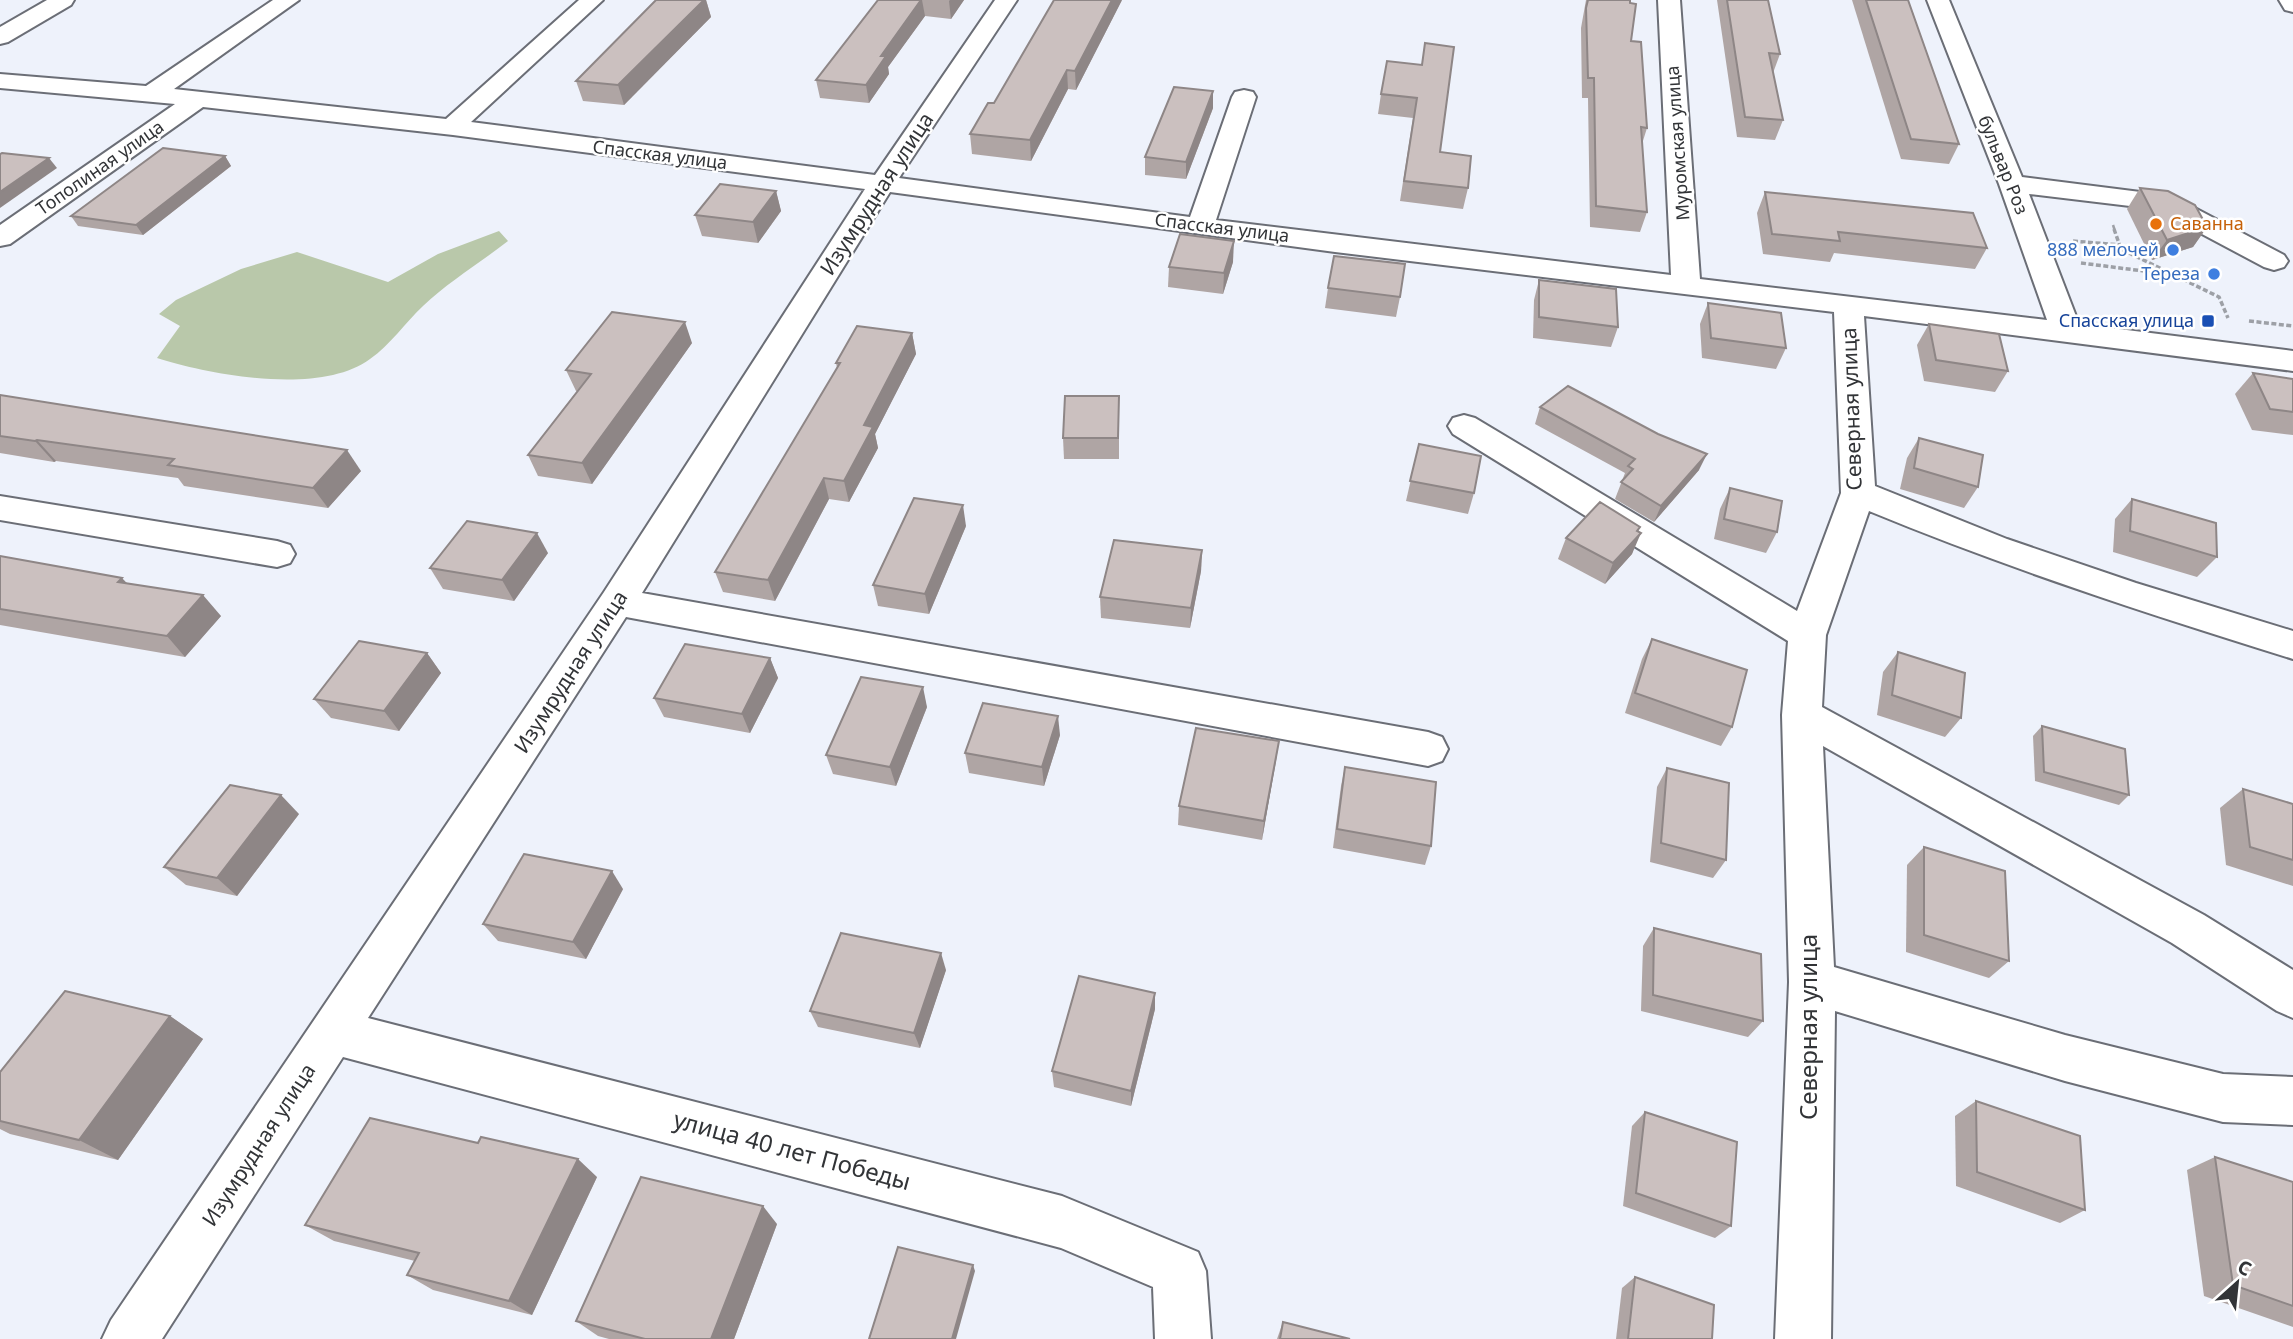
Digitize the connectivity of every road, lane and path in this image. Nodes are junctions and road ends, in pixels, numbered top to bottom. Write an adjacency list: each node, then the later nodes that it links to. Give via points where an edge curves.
1 (63, 0): 9 (street)
2 (288, 0): 11 (street)
3 (592, 0): 14 (street)
4 (1006, 0): 15 (street, Изумрудная улица)
5 (1938, 0): 16 (street, бульвар Роз)
6 (2290, 0): 8 (street)
7 (1663, 1): 25 (street, Муромская улица)
8 (2293, 5)
9 (0, 37)
10 (0, 81): 11 (street, Спасская улица)
11 (152, 93): 13 (street, Спасская улица)
12 (1244, 97): 18 (street)
13 (199, 99): 14 (street, Спасская улица); 19 (street, Тополиная улица)
14 (450, 128): 15 (street, Спасская улица)
15 (883, 184): 18 (street, Спасская улица); 34 (street, Изумрудная улица)
16 (2012, 184): 17 (street); 28 (street, бульвар Роз)
17 (2102, 195): 21 (path); 22 (street, via 2162,202)
18 (1200, 226): 25 (street, Спасская улица)
19 (0, 238)
20 (2073, 241): 21 (path)
21 (2120, 245): 24 (path)
22 (2274, 261)
23 (2081, 263): 24 (path)
24 (2172, 274): 27 (path, via 2219,297)
25 (1686, 286): 26 (street, Спасская улица)
26 (1848, 304): 28 (street, Спасская улица); 31 (street, Северная улица)
27 (2228, 318)
28 (2066, 330): 29 (street, Спасская улица)
29 (2293, 361)
30 (1464, 426): 35 (street)
31 (1858, 493): 35 (street, Северная улица); 36 (street, via 2124,593)
32 (0, 508): 33 (street)
33 (277, 554)
34 (617, 602): 38 (street); 41 (street, Изумрудная улица)
35 (1807, 635): 37 (street, Северная улица)
36 (2293, 645)
37 (1802, 715): 39 (street, Северная улица); 40 (street, via 2188,929)
38 (1428, 749)
39 (1812, 982): 42 (street, via 2065,1058 2222,1098); 45 (street, Северная улица)
40 (2293, 996)
41 (333, 1032): 43 (street, Изумрудная улица); 44 (street, улица 40 лет Победы, via 1062,1222 1179,1271)
42 (2293, 1101)
43 (130, 1339)
44 (1184, 1339)
45 (1803, 1339)

